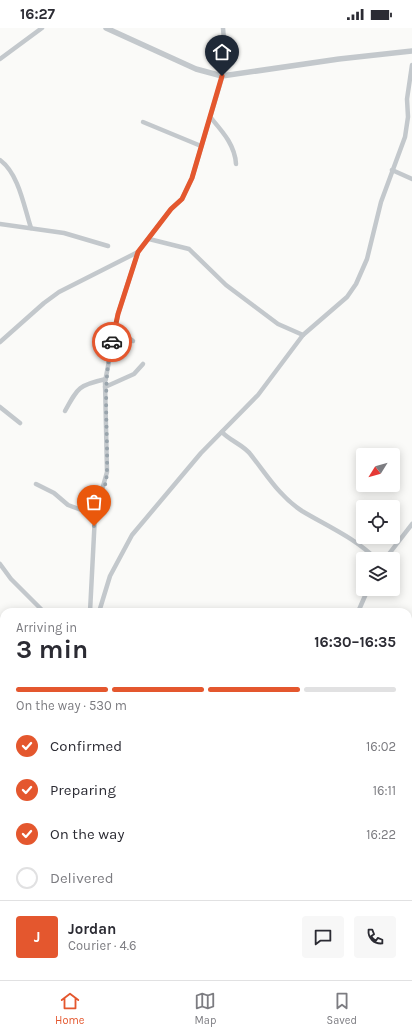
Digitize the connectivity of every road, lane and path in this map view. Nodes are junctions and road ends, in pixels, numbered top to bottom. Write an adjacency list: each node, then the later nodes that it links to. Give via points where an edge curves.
1 (42, 28): 5 (street)
2 (106, 28): 7 (street, via 196,69)
3 (223, 28): 7 (street, via 226,64)
4 (412, 51): 7 (street)
5 (0, 59)
6 (412, 65): 13 (street, via 405,137)
7 (222, 76): 8 (street)
8 (211, 118): 10 (street); 12 (street, via 232,147)
9 (143, 122): 10 (street)
10 (201, 146): 17 (street, via 192,178 182,199)
11 (0, 160): 16 (street, via 8,166 16,183)
12 (236, 164)
13 (392, 170): 14 (street); 21 (street, via 367,259 356,284 347,297)
14 (412, 179)
15 (0, 224): 16 (street)
16 (31, 228): 18 (street, via 78,236)
17 (149, 238): 19 (street); 21 (street, via 189,249 226,285 278,324)
18 (108, 246)
19 (138, 252): 20 (street); 23 (street, via 59,292)
20 (114, 329): 22 (street); 25 (street)
21 (303, 335): 30 (street, via 258,395)
22 (133, 341)
23 (0, 342)
24 (143, 364): 26 (street, via 134,374)
25 (106, 379): 26 (street); 28 (street, via 85,384 76,390)
26 (105, 387): 32 (street, via 107,472)
27 (0, 407): 29 (street)
28 (65, 411)
29 (20, 423)
30 (222, 432): 34 (street, via 251,454 263,473 288,500); 40 (street, via 127,542 110,576)
31 (36, 484): 32 (street, via 54,493 68,505)
32 (95, 515): 39 (street)
33 (412, 524): 35 (street)
34 (369, 552)
35 (390, 552)
36 (0, 564): 38 (street)
37 (365, 596): 41 (street)
38 (40, 608)
39 (90, 608)
40 (100, 608)
41 (360, 608)

